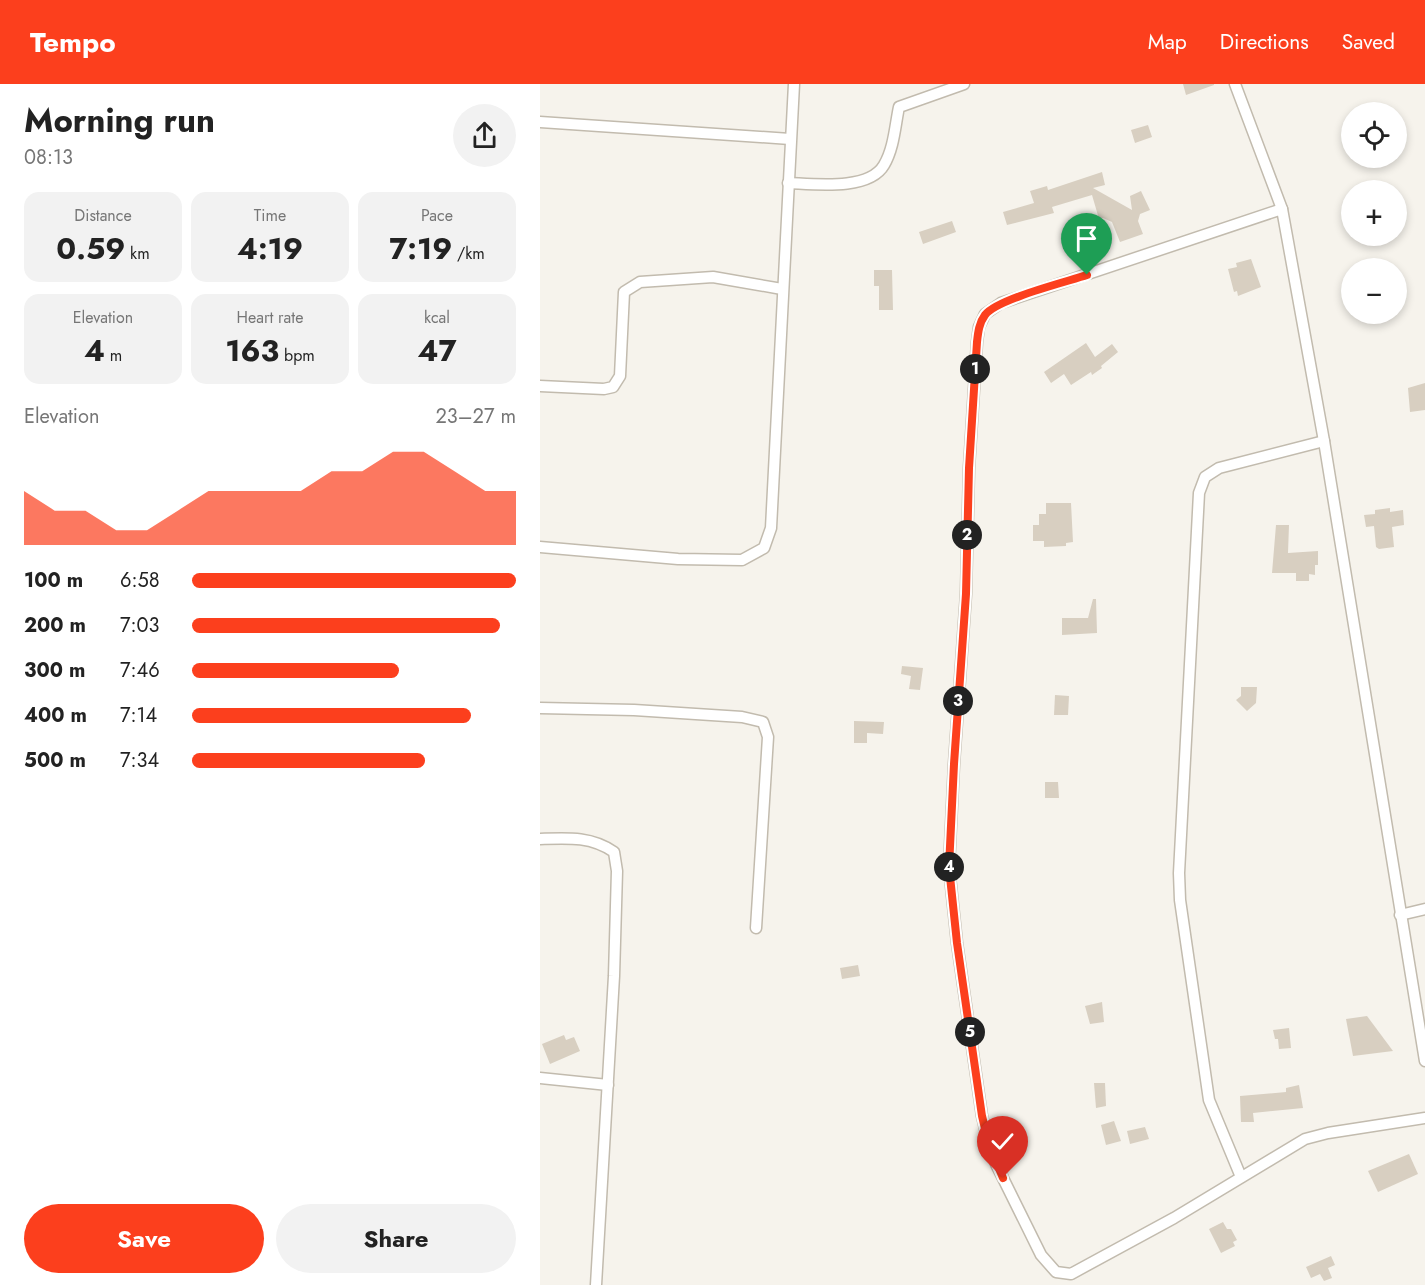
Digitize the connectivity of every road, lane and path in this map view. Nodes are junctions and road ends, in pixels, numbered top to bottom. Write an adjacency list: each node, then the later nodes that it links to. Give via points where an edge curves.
1 (794, 84): 5 (street)
2 (964, 84): 6 (street, via 899,107 890,153 883,168 871,178 855,183)
3 (1235, 84): 7 (street)
4 (540, 122): 5 (street)
5 (790, 139): 6 (street)
6 (788, 183): 8 (street)
7 (1282, 209): 10 (street); 21 (street, via 1001,303 985,314 979,327 972,405 966,594 950,856 957,943 989,1145 1041,1255 1056,1272 1071,1274)
8 (782, 289): 9 (street, via 712,277 640,282 624,292 620,376 613,387); 11 (street, via 771,528 764,548 742,560 678,559)
9 (540, 386)
10 (1324, 441): 15 (street); 21 (street, via 1219,468 1205,477 1199,493 1180,900 1209,1100)
11 (540, 547)
12 (540, 708): 16 (street, via 634,710 764,722 768,737)
13 (540, 839): 19 (street, via 579,838 600,843 614,852 617,894)
14 (1425, 909): 15 (street)
15 (1400, 915): 17 (street)
16 (756, 928)
17 (1425, 1061)
18 (540, 1078): 19 (street)
19 (608, 1085): 22 (street)
20 (1425, 1118): 21 (street, via 1314,1136)
21 (1241, 1177)
22 (596, 1285)

